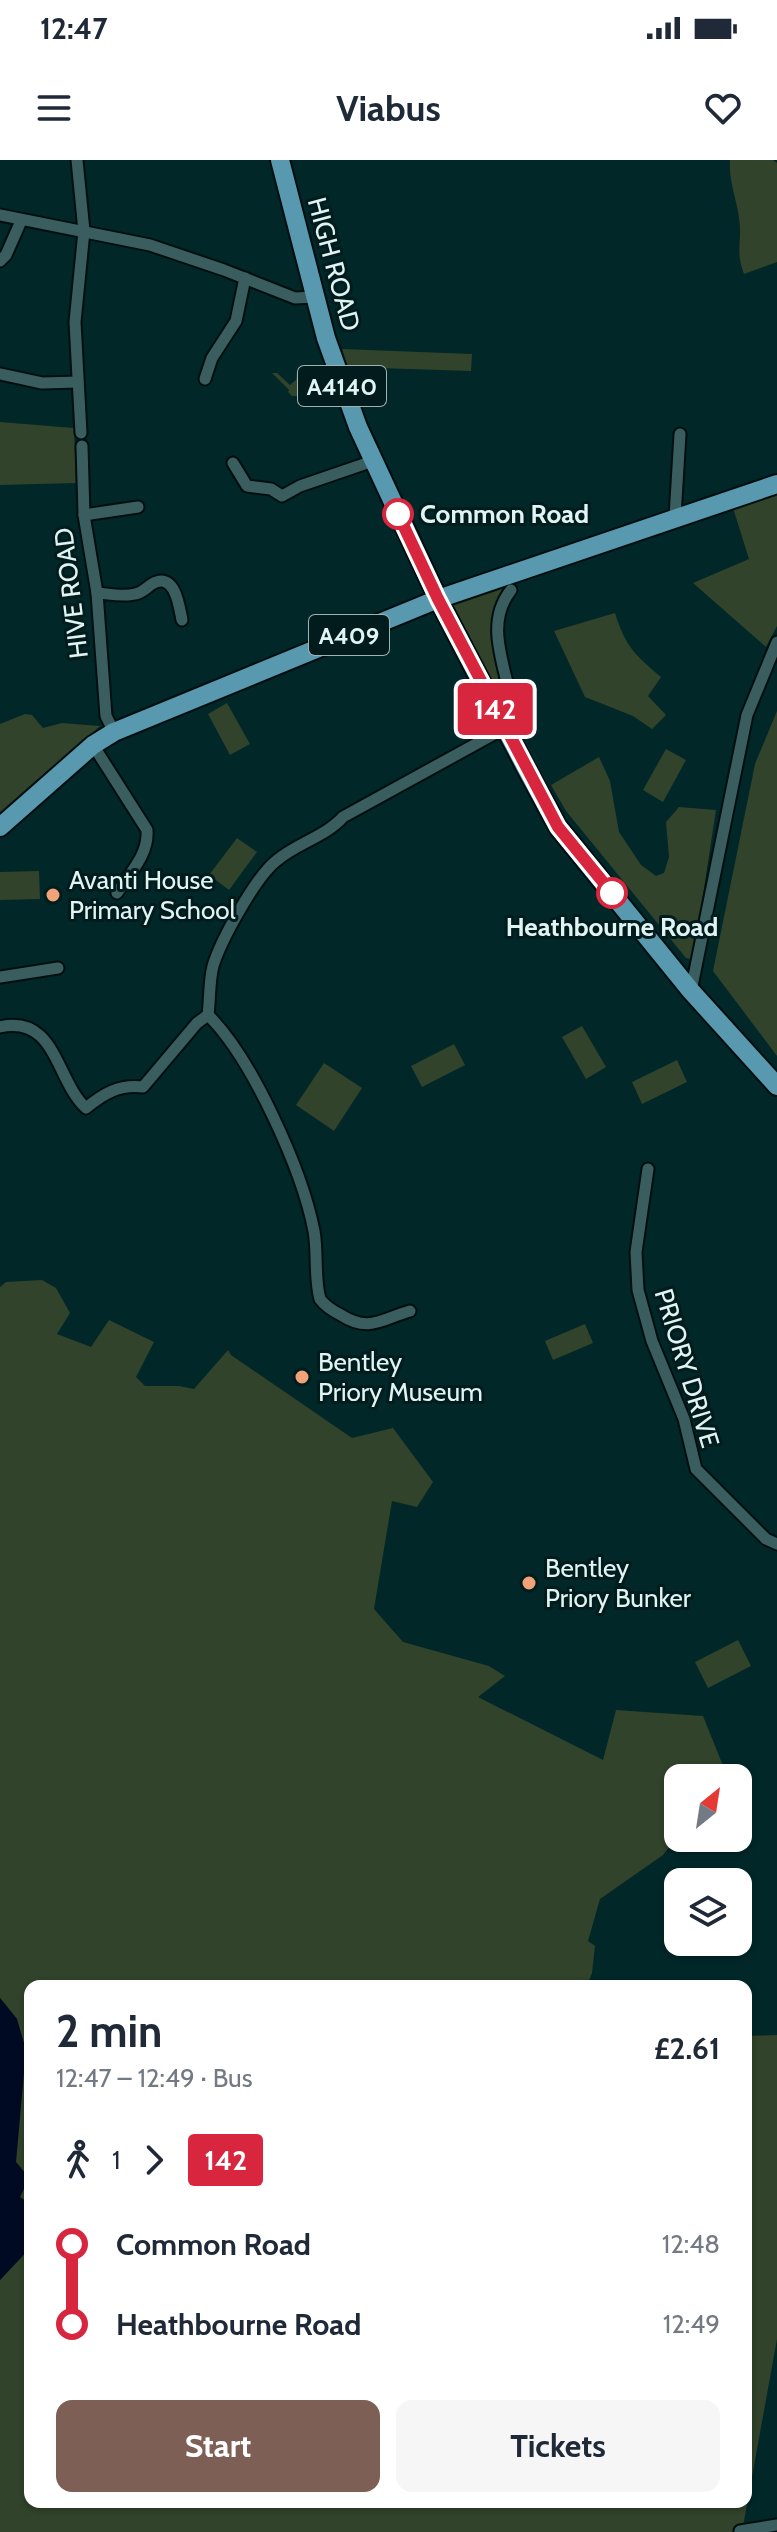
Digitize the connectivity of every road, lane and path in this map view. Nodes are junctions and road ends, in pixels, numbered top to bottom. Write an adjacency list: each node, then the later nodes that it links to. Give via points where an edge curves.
1 (77, 160): 5 (street, HIVE ROAD)
2 (280, 160): 8 (main road, HIGH ROAD / A4140)
3 (0, 215): 4 (street)
4 (21, 221): 5 (street); 6 (street)
5 (84, 231): 7 (street, via 150,245); 11 (street, HIVE ROAD, via 75,322)
6 (0, 261)
7 (245, 278): 8 (street, via 299,300); 10 (street, via 236,321)
8 (314, 297): 13 (main road, HIGH ROAD / A4140)
9 (0, 374): 11 (street, via 42,383)
10 (205, 379)
11 (78, 382): 17 (street, HIVE ROAD)
12 (680, 434): 18 (street)
13 (373, 461): 14 (street, via 282,496 247,486); 21 (main road, HIGH ROAD / A4140)
14 (233, 463)
15 (777, 484): 18 (main road, A409)
16 (138, 507): 17 (street)
17 (84, 515): 20 (street, HIVE ROAD)
18 (675, 517): 21 (main road, A409)
19 (511, 590): 24 (street, via 499,610 497,633 508,686)
20 (97, 593): 22 (street, via 138,594 164,582 173,586); 26 (street, HIVE ROAD, via 106,716)
21 (438, 599): 24 (main road, A4140); 26 (main road, A409)
22 (182, 620)
23 (777, 642): 32 (street, via 747,715)
24 (490, 699): 25 (main road, A4140)
25 (505, 728): 32 (main road, A4140, via 558,827); 33 (street, via 343,817 334,828 272,865 218,954)
26 (114, 732): 27 (main road, A409)
27 (93, 745): 28 (main road, A409); 29 (street, via 147,830 142,856)
28 (0, 827)
29 (117, 893)
30 (58, 968): 31 (street)
31 (0, 977)
32 (691, 991): 35 (main road, A4140)
33 (208, 1015): 34 (street, via 143,1087 117,1089 86,1108 41,1037 23,1026); 37 (street, via 238,1052 293,1164 314,1230 320,1299 350,1321 365,1325)
34 (0, 1027)
35 (777, 1086)
36 (648, 1169): 38 (street, PRIORY DRIVE, via 636,1252 638,1290 684,1419 692,1460 704,1478)
37 (410, 1311)
38 (777, 1544)
39 (777, 2525): 40 (street)
40 (740, 2531)

